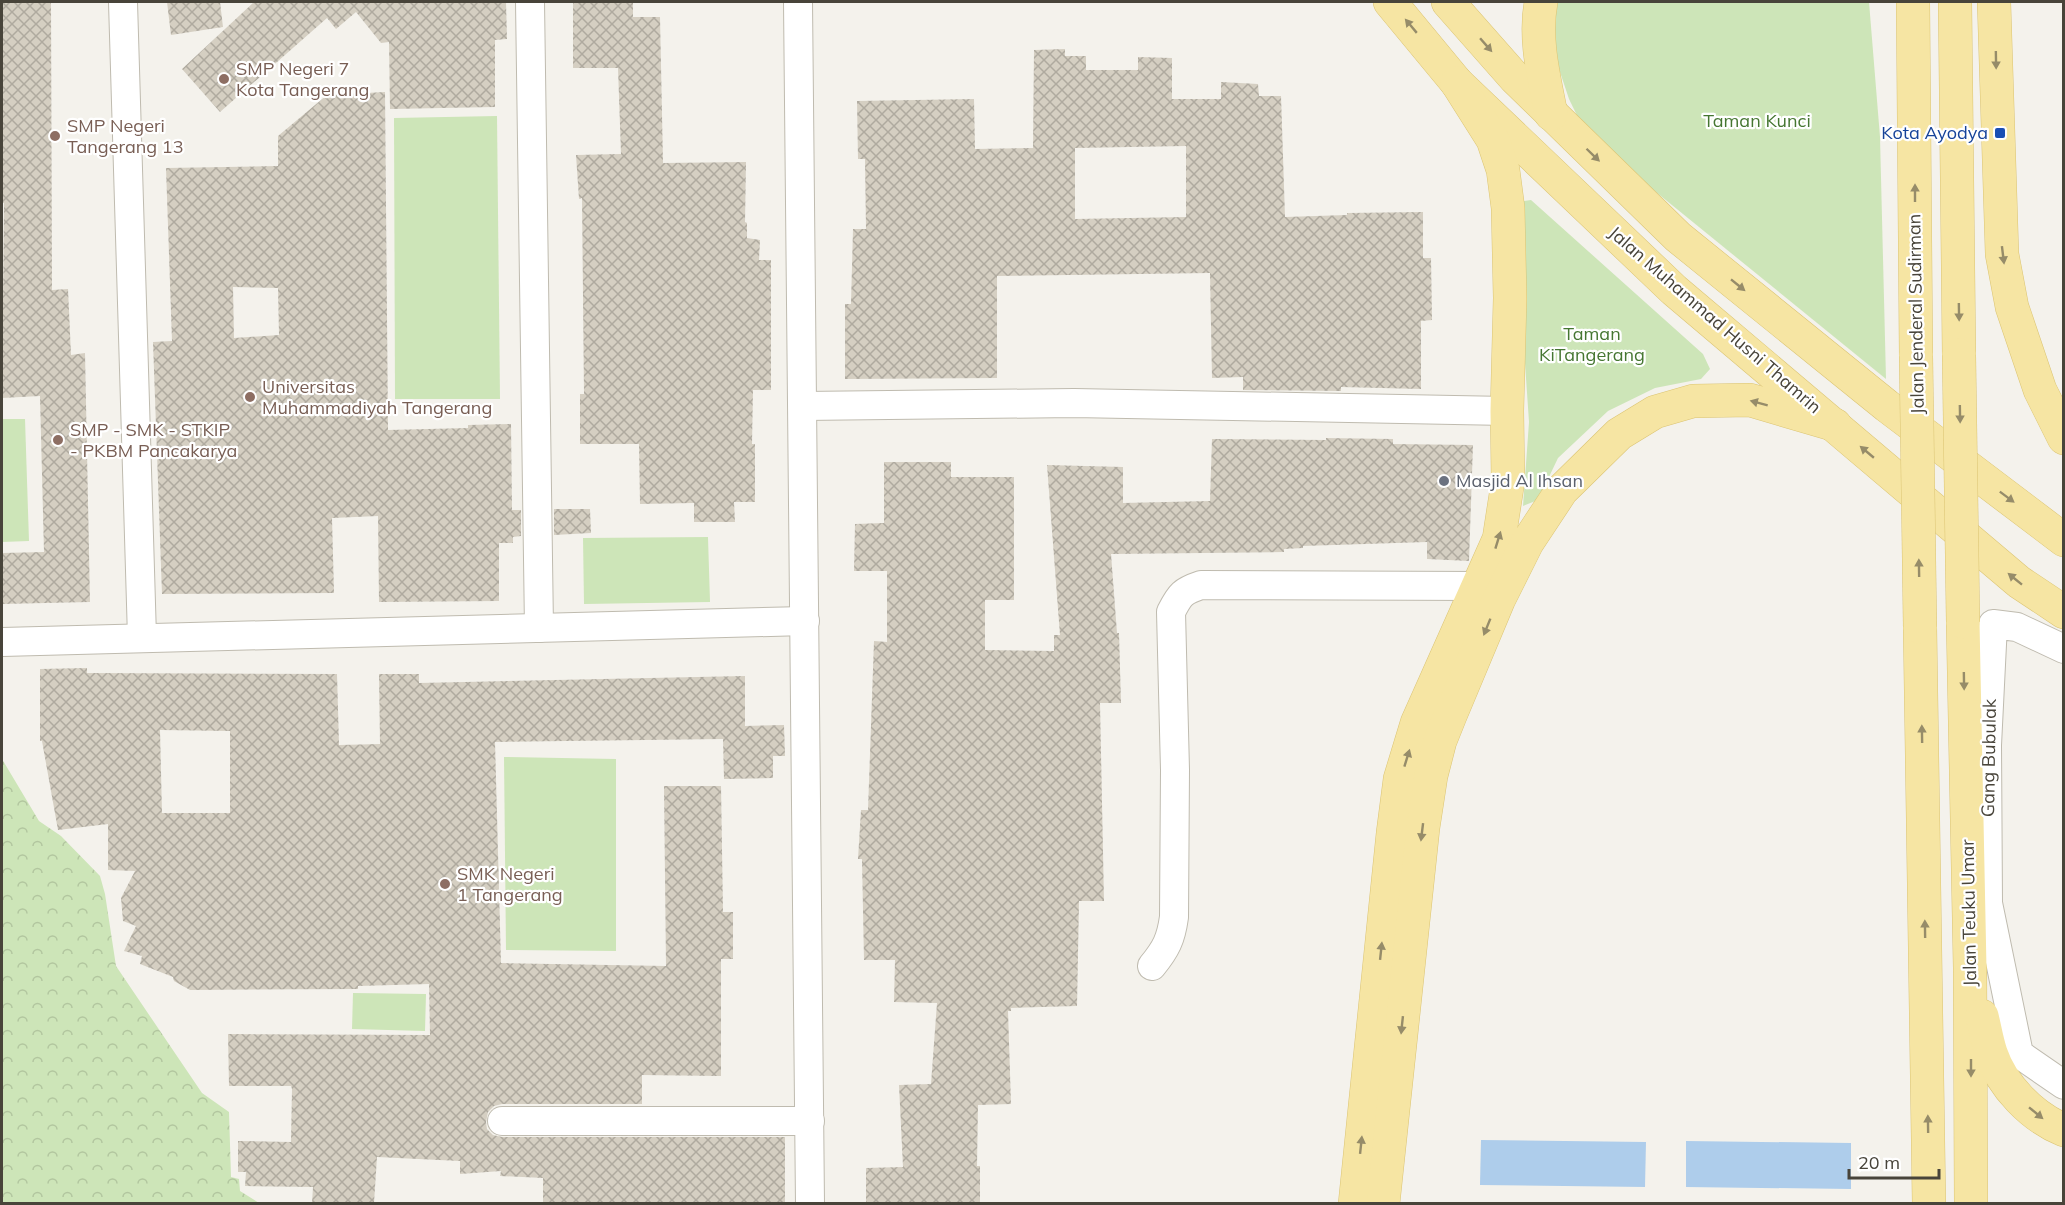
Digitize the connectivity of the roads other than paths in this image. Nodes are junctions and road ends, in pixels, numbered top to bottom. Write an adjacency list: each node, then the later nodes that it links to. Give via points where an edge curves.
1 (123, 2): 23 (street)
2 (530, 2): 22 (street)
3 (798, 2): 14 (street)
4 (1390, 2): 12 (main road, Jalan Muhammad Husni Thamrin, one-way to 4)
5 (1448, 2): 13 (main road, one-way to 13)
6 (1541, 2): 13 (main road, via 1540,50)
7 (1895, 2): 11 (main road)
8 (1913, 2): 11 (main road, Jalan Jenderal Sudirman)
9 (1955, 2): 27 (main road, Jalan Teuku Umar, one-way to 27, bridge)
10 (1994, 2): 17 (main road, one-way to 17, via 2002,254 2016,318 2040,390)
11 (1914, 63): 35 (main road, Jalan Jenderal Sudirman, one-way to 11, bridge)
12 (1457, 83): 15 (main road, via 1493,140 1503,170 1510,298); 16 (main road, Jalan Muhammad Husni Thamrin, via 1674,290)
13 (1551, 114): 18 (main road, one-way to 18, via 1678,237 1887,406)
14 (803, 406): 15 (street, via 1074,403); 21 (street)
15 (1507, 411): 19 (main road, one-way to 15, via 1499,539 1507,492)
16 (1835, 426): 20 (main road, Jalan Muhammad Husni Thamrin, one-way to 16, via 2019,582); 34 (main road, one-way to 34, via 1750,400 1693,401 1655,412 1619,434 1562,490 1527,543 1498,599 1440,741 1431,776 1422,828)
17 (2064, 438)
18 (2064, 540)
19 (1480, 586): 26 (street, via 1202,585 1179,596 1171,612 1174,917 1171,937); 33 (main road, one-way to 19, via 1400,779 1417,723)
20 (2064, 612)
21 (805, 621): 22 (street); 30 (street)
22 (539, 628): 23 (street)
23 (142, 638): 24 (street)
24 (2, 642)
25 (2064, 649): 28 (street, Gang Bubulak, via 2017,627 1994,624 1987,756 1988,903 2019,1054)
26 (1152, 966)
27 (1970, 968): 31 (main road, one-way to 31, via 1992,1054 2002,1077 2022,1102); 36 (main road, Jalan Teuku Umar, one-way to 36)
28 (2064, 1085)
29 (502, 1121): 30 (street)
30 (810, 1121): 32 (street)
31 (2064, 1130)
32 (810, 1203)
33 (1355, 1203)
34 (1383, 1203)
35 (1929, 1203)
36 (1971, 1203)

